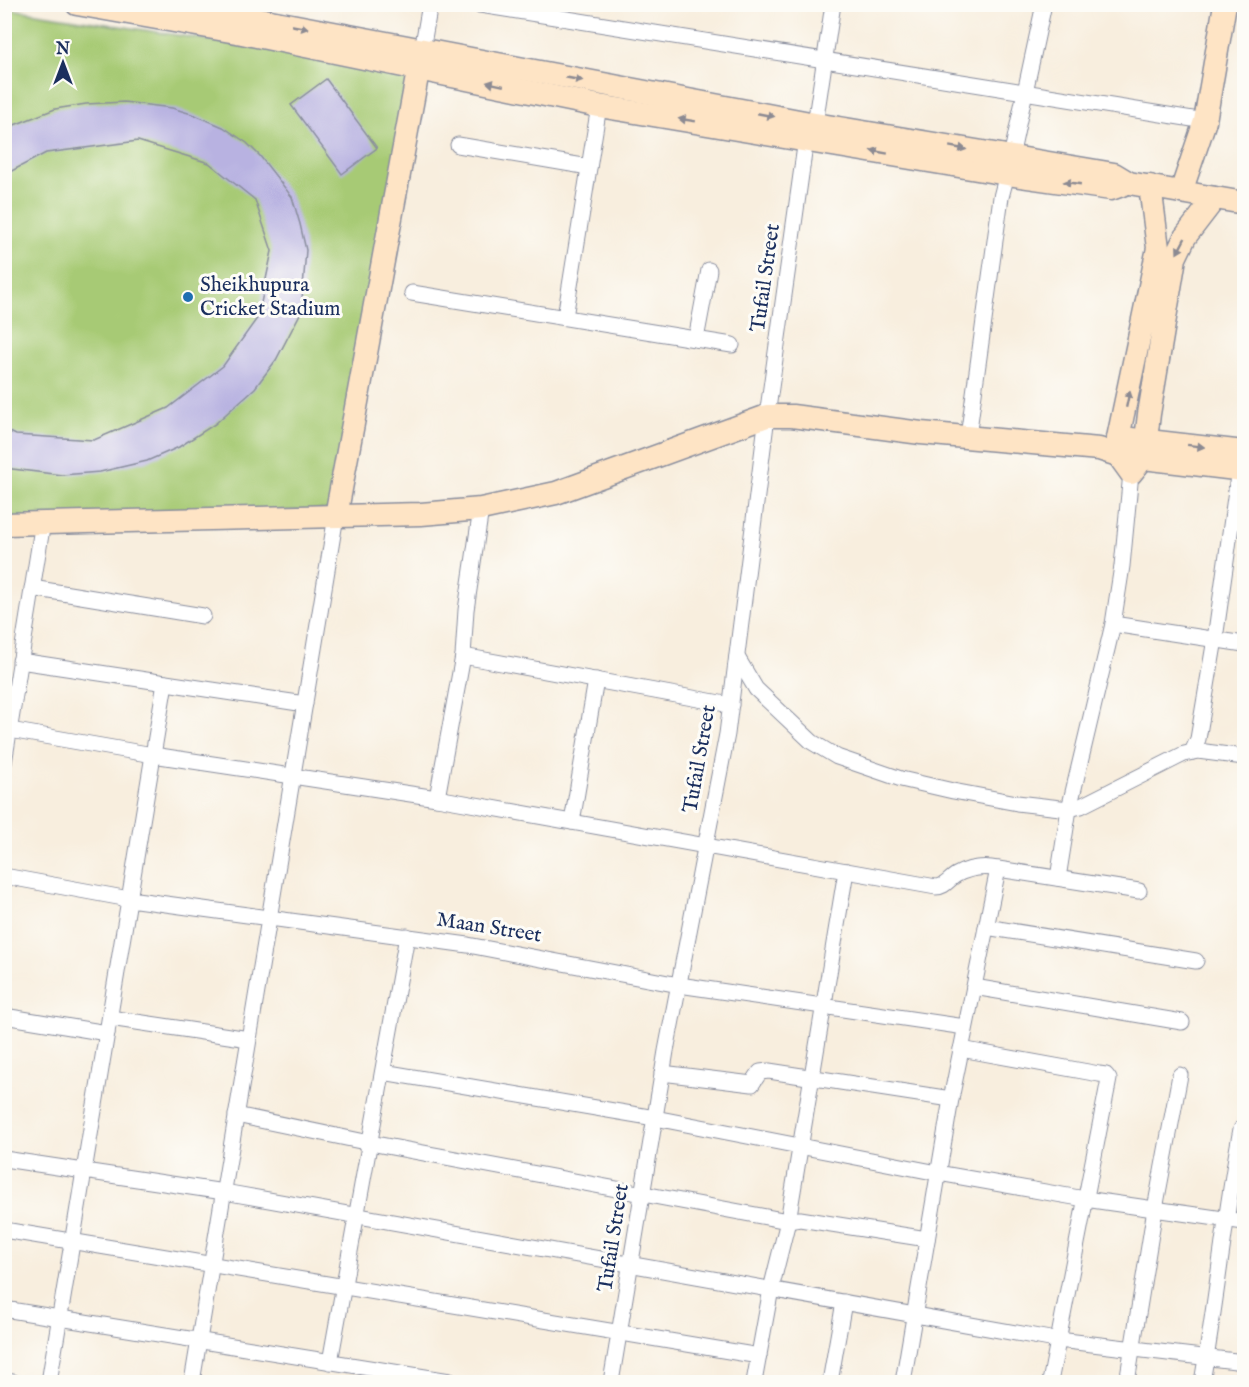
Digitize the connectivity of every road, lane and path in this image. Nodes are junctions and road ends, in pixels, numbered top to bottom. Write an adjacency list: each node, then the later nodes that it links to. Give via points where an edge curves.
1 (77, 4): 10 (street)
2 (180, 4): 10 (street, one-way to 10)
3 (430, 4): 10 (street)
4 (474, 4): 8 (street)
5 (833, 4): 11 (street, Tufail Street)
6 (1044, 4): 12 (street)
7 (1225, 4): 14 (street)
8 (498, 6): 9 (street)
9 (562, 11): 11 (street)
10 (420, 59): 13 (street, one-way to 10); 15 (street, one-way to 15); 33 (street)
11 (825, 60): 12 (street); 15 (street, Tufail Street)
12 (1024, 93): 14 (street); 17 (street)
13 (599, 106): 15 (street, one-way to 13); 18 (street)
14 (1204, 121): 20 (street)
15 (811, 132): 17 (street); 28 (street, Tufail Street)
16 (458, 145): 18 (street)
17 (1009, 166): 19 (street, via 1114,174); 29 (street, via 1001,197)
18 (589, 167): 25 (street)
19 (1139, 184): 20 (street); 30 (street, one-way to 19, via 1158,248)
20 (1181, 192): 21 (street)
21 (1215, 198): 22 (street); 30 (street, one-way to 30, via 1174,258 1149,414)
22 (1245, 203)
23 (709, 270): 26 (street)
24 (412, 292): 25 (street)
25 (565, 318): 26 (street)
26 (696, 339): 27 (street)
27 (732, 345)
28 (767, 416): 29 (street); 32 (street, via 556,493); 42 (street, Tufail Street)
29 (968, 437): 30 (street)
30 (1126, 452): 31 (street); 38 (street, via 1122,566)
31 (1243, 464): 39 (street)
32 (481, 509): 33 (street); 41 (street)
33 (336, 516): 34 (street); 46 (street)
34 (43, 522): 35 (street); 36 (street)
35 (4, 524)
36 (32, 588): 37 (street); 43 (street)
37 (203, 616)
38 (1113, 624): 39 (street); 55 (street)
39 (1215, 639): 40 (street); 49 (street, via 1198,739)
40 (1245, 644)
41 (463, 656): 44 (street); 54 (street)
42 (737, 657): 47 (street, Tufail Street); 55 (street, via 756,689 812,742 837,757 901,779 953,791)
43 (20, 661): 45 (street); 48 (street)
44 (596, 680): 47 (street); 56 (street)
45 (165, 683): 46 (street); 50 (street)
46 (305, 704): 53 (street)
47 (731, 705): 57 (street, Tufail Street)
48 (7, 729): 50 (street); 52 (street)
49 (1192, 752): 51 (street); 55 (street)
50 (153, 755): 53 (street); 63 (street)
51 (1245, 757)
52 (4, 763)
53 (293, 775): 54 (street); 64 (street)
54 (436, 798): 56 (street)
55 (1069, 809): 61 (street)
56 (572, 822): 57 (street)
57 (706, 846): 59 (street); 68 (street, Tufail Street)
58 (999, 869): 59 (street, via 969,870 942,887); 61 (street); 65 (street)
59 (846, 871): 70 (street)
60 (4, 876): 63 (street, Maan Street)
61 (1058, 879): 62 (street)
62 (1139, 891)
63 (129, 898): 64 (street, Maan Street); 72 (street)
64 (269, 919): 66 (street, Maan Street); 76 (street)
65 (986, 927): 67 (street); 69 (street)
66 (408, 936): 68 (street, Maan Street); 78 (street)
67 (1196, 961)
68 (679, 984): 70 (street, Maan Street); 79 (street, Tufail Street)
69 (974, 987): 73 (street); 74 (street)
70 (823, 1006): 74 (street, Maan Street); 81 (street)
71 (4, 1016): 75 (street)
72 (110, 1017): 75 (street); 76 (street)
73 (1182, 1022)
74 (965, 1027): 77 (street)
75 (107, 1033): 89 (street)
76 (249, 1039): 83 (street)
77 (961, 1049): 82 (street); 93 (street, via 1108,1077)
78 (383, 1072): 84 (street); 86 (street)
79 (662, 1073): 81 (street, via 752,1084 763,1071); 84 (street, Tufail Street)
80 (1180, 1076): 94 (street)
81 (811, 1077): 82 (street); 87 (street)
82 (951, 1100): 90 (street)
83 (237, 1115): 86 (street); 91 (street)
84 (655, 1118): 87 (street); 92 (street, Tufail Street)
85 (1241, 1129): 96 (street)
86 (370, 1143): 92 (street); 95 (street)
87 (800, 1146): 90 (street); 97 (street)
88 (4, 1159): 89 (street)
89 (85, 1171): 91 (street); 101 (street)
90 (938, 1173): 93 (street); 100 (street)
91 (224, 1192): 95 (street); 102 (street)
92 (642, 1194): 97 (street); 103 (street, Tufail Street)
93 (1085, 1199): 94 (street); 111 (street)
94 (1155, 1209): 96 (street); 113 (street)
95 (357, 1216): 103 (street); 104 (street)
96 (1227, 1220): 98 (street); 115 (street)
97 (788, 1221): 100 (street, via 800,1219); 105 (street)
98 (1245, 1222)
99 (4, 1230): 101 (street)
100 (927, 1239): 108 (street)
101 (73, 1241): 102 (street); 109 (street)
102 (211, 1264): 104 (street); 112 (street)
103 (630, 1264): 105 (street); 110 (street, Tufail Street)
104 (344, 1287): 110 (street); 116 (street)
105 (771, 1289): 106 (street); 114 (street)
106 (844, 1302): 108 (street); 125 (street)
107 (4, 1309): 109 (street)
108 (914, 1314): 111 (street); 126 (street)
109 (59, 1319): 112 (street); 120 (street)
110 (619, 1333): 114 (street); 123 (street, Tufail Street)
111 (1059, 1340): 113 (street); 127 (street)
112 (199, 1342): 116 (street); 121 (street)
113 (1133, 1349): 115 (street); 128 (street)
114 (759, 1356): 124 (street)
115 (1207, 1358): 117 (street); 129 (street)
116 (330, 1362): 122 (street)
117 (1245, 1362)
118 (4, 1381): 119 (street)
119 (13, 1383)
120 (49, 1383)
121 (192, 1383)
122 (456, 1383)
123 (611, 1383)
124 (754, 1383)
125 (830, 1383)
126 (903, 1383)
127 (1050, 1383)
128 (1127, 1383)
129 (1202, 1383)

